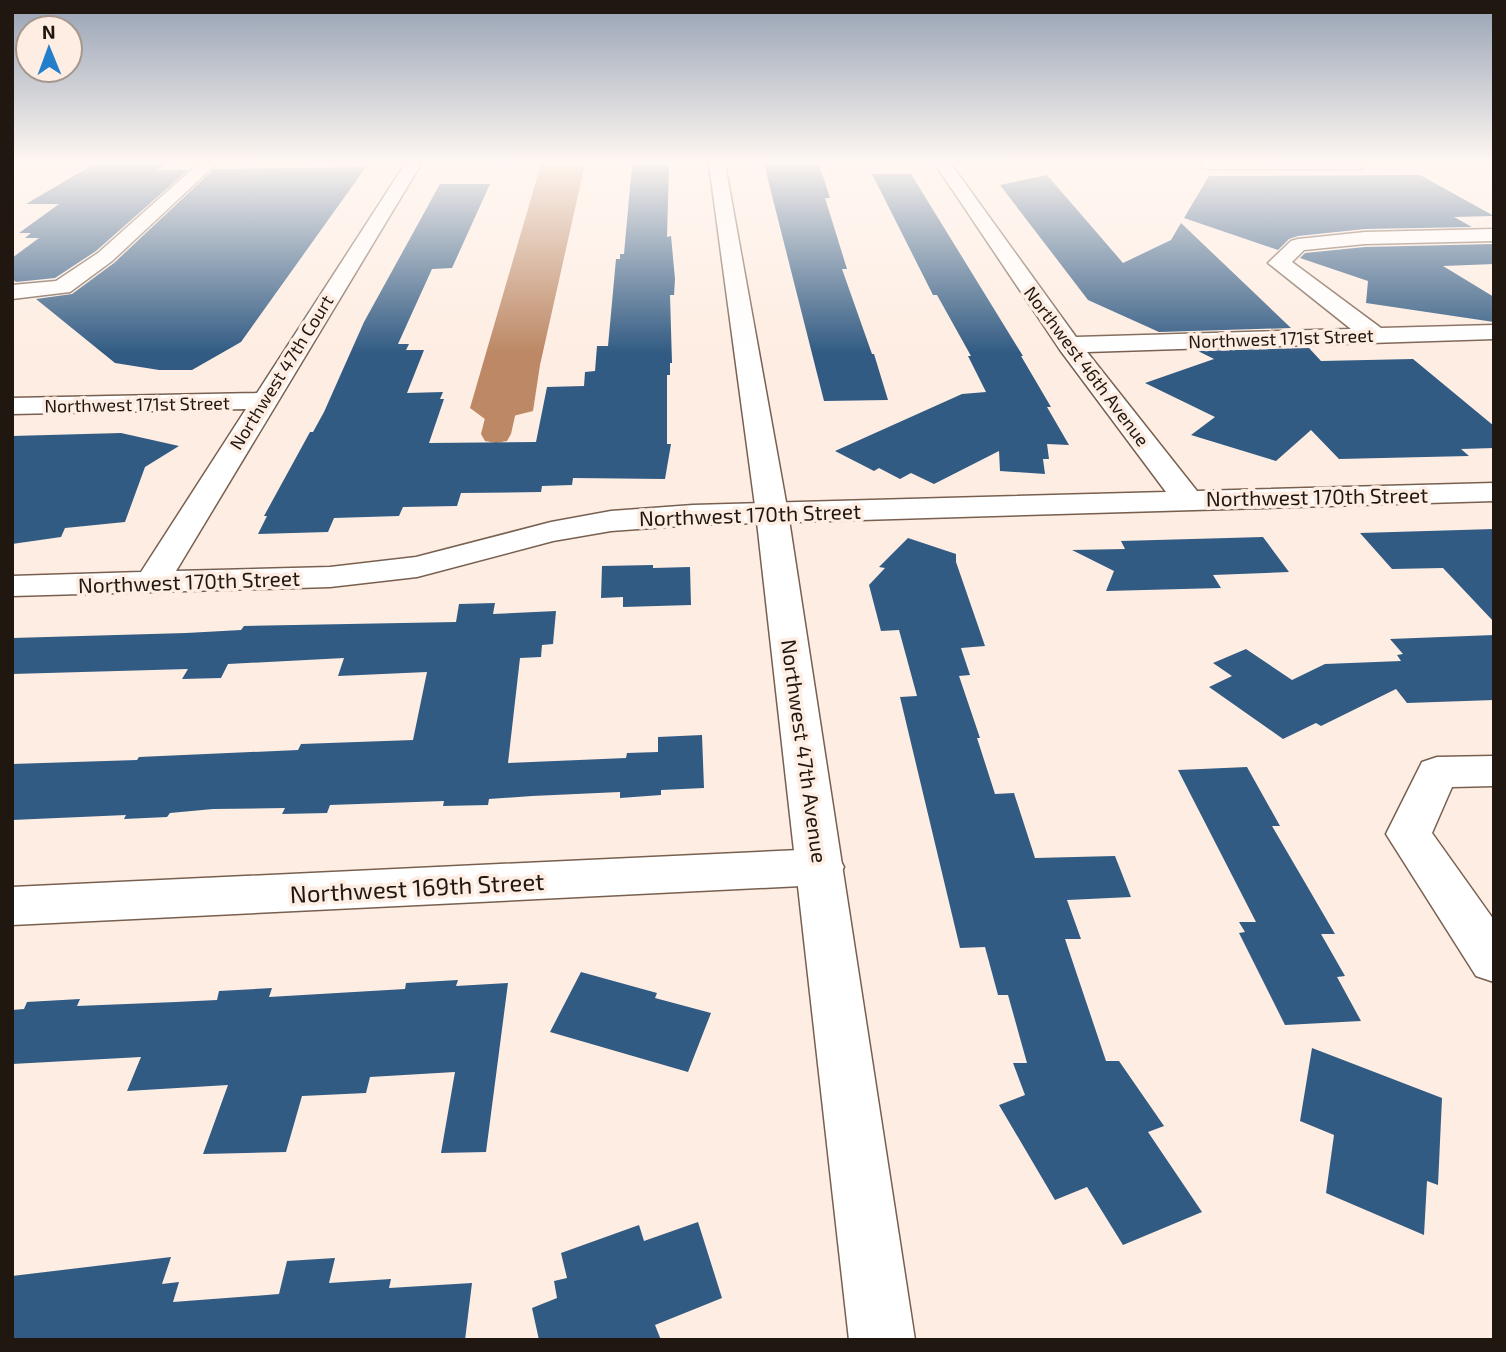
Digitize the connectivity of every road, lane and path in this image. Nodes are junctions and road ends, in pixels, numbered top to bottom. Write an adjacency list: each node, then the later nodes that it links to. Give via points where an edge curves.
1 (138, 227): 6 (street, via 62,286)
2 (372, 227): 10 (street, Northwest 47th Court)
3 (727, 227): 14 (street, Northwest 47th Avenue)
4 (987, 227): 9 (street, Northwest 46th Avenue)
5 (1494, 235): 8 (street, via 1365,238 1298,245 1279,264)
6 (12, 292)
7 (1494, 332): 8 (street, Northwest 171st Street)
8 (1373, 334): 9 (street, Northwest 171st Street)
9 (1069, 345): 13 (street, Northwest 46th Avenue)
10 (262, 401): 11 (street, Northwest 171st Street); 15 (street, Northwest 47th Court)
11 (12, 406)
12 (1494, 492): 13 (street, Northwest 170th Street)
13 (1186, 499): 14 (street, Northwest 170th Street)
14 (772, 513): 15 (street, Northwest 170th Street, via 611,521 417,567 330,577); 18 (street, Northwest 47th Avenue)
15 (152, 582): 16 (street, Northwest 170th Street)
16 (12, 586)
17 (1494, 771): 20 (street, via 1437,772 1409,834)
18 (821, 867): 19 (street, Northwest 169th Street); 21 (street, Northwest 47th Avenue)
19 (12, 906)
20 (1494, 961)
21 (882, 1340)

